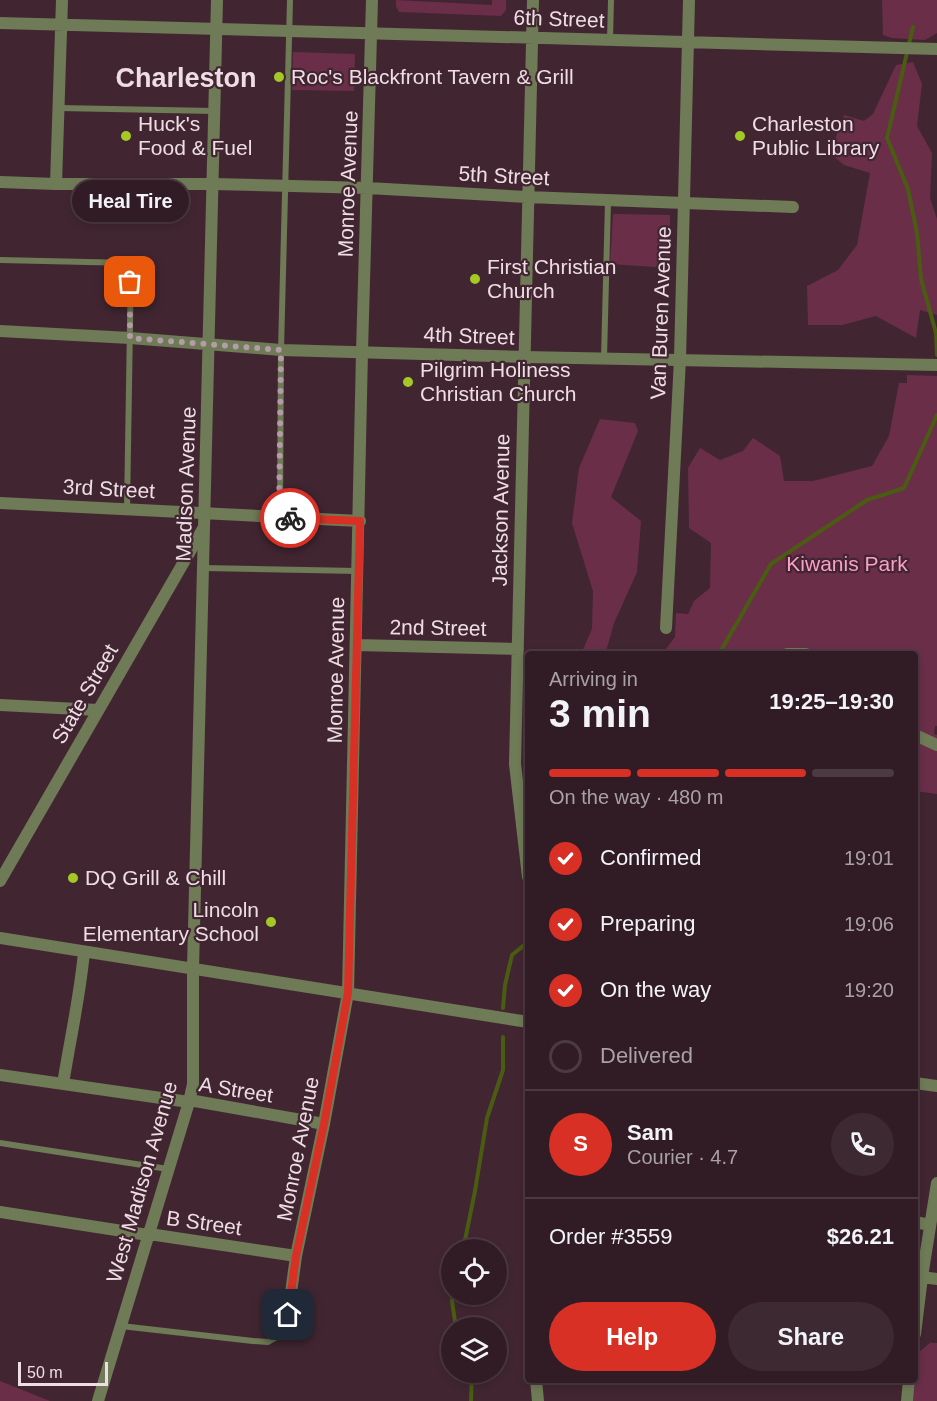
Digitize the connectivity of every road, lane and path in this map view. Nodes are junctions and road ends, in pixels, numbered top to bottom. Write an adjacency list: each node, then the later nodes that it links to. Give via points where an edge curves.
1 (62, 0): 9 (street)
2 (217, 0): 10 (street, Madison Avenue)
3 (290, 0): 11 (lane)
4 (372, 0): 12 (street, Monroe Avenue)
5 (533, 0): 13 (street, Jackson Avenue)
6 (611, 0): 14 (lane)
7 (689, 0): 15 (street, Van Buren Avenue)
8 (0, 23): 9 (street, 6th Street)
9 (61, 25): 10 (street, 6th Street); 17 (street)
10 (216, 29): 11 (street, 6th Street); 18 (street, Madison Avenue)
11 (289, 31): 12 (street, 6th Street); 22 (lane)
12 (372, 33): 13 (street, 6th Street); 23 (street, Monroe Avenue)
13 (532, 38): 14 (street, 6th Street); 24 (street, Jackson Avenue)
14 (610, 40): 15 (street, 6th Street)
15 (688, 42): 16 (street, 6th Street); 26 (street, Van Buren Avenue)
16 (937, 49)
17 (59, 108): 18 (lane); 20 (street)
18 (214, 111): 21 (street, Madison Avenue)
19 (0, 182): 20 (street, 5th Street)
20 (56, 184): 21 (street, 5th Street)
21 (213, 184): 22 (street, 5th Street); 31 (street, Madison Avenue)
22 (286, 186): 23 (street, 5th Street); 32 (lane)
23 (368, 189): 24 (street, 5th Street); 33 (street, Monroe Avenue)
24 (528, 197): 25 (street, 5th Street); 34 (street, Jackson Avenue)
25 (608, 201): 26 (street, 5th Street); 35 (lane)
26 (684, 204): 27 (street, 5th Street); 36 (street, Van Buren Avenue)
27 (793, 207)
28 (0, 260): 30 (lane, via 130,263)
29 (0, 331): 30 (street, 4th Street)
30 (130, 338): 31 (street, 4th Street); 39 (lane)
31 (209, 343): 32 (street, 4th Street); 40 (street, Madison Avenue)
32 (281, 350): 33 (street, 4th Street); 41 (lane)
33 (363, 352): 34 (street, 4th Street); 42 (street, Monroe Avenue)
34 (525, 357): 35 (street, 4th Street); 48 (street, Jackson Avenue)
35 (604, 358): 36 (street, 4th Street)
36 (680, 359): 37 (street, 4th Street); 46 (street, Van Buren Avenue)
37 (937, 365)
38 (0, 503): 39 (street, 3rd Street)
39 (127, 510): 40 (street, 3rd Street)
40 (204, 513): 41 (street, 3rd Street); 43 (street, Madison Avenue)
41 (279, 517): 42 (street, 3rd Street)
42 (360, 521): 45 (street, Monroe Avenue)
43 (204, 527): 44 (street, Madison Avenue); 50 (street, State Street)
44 (203, 568): 45 (lane); 57 (street, Madison Avenue)
45 (357, 571): 47 (street, Monroe Avenue)
46 (666, 628)
47 (357, 645): 48 (street, 2nd Street); 58 (street, Monroe Avenue)
48 (518, 649): 53 (street, Jackson Avenue, via 515,764)
49 (0, 705): 50 (street)
50 (98, 710): 54 (street, State Street)
51 (918, 736): 52 (street)
52 (937, 745)
53 (525, 851)
54 (0, 881)
55 (0, 938): 56 (street)
56 (84, 952): 57 (street); 62 (street)
57 (193, 969): 58 (street); 64 (street, West Madison Avenue, via 193,1084)
58 (348, 993): 59 (street); 65 (street, Monroe Avenue)
59 (525, 1022)
60 (0, 1075): 62 (street, A Street)
61 (918, 1083): 63 (street)
62 (63, 1084): 64 (street, A Street)
63 (937, 1086)
64 (189, 1102): 65 (street, A Street); 67 (street, West Madison Avenue)
65 (324, 1124): 73 (street, Monroe Avenue)
66 (0, 1143): 67 (lane)
67 (169, 1169): 72 (street, West Madison Avenue)
68 (937, 1184): 71 (street)
69 (0, 1212): 72 (street, B Street)
70 (918, 1223): 71 (street)
71 (930, 1229): 74 (street)
72 (148, 1235): 73 (street, B Street); 77 (street, West Madison Avenue)
73 (296, 1256): 78 (street, Monroe Avenue)
74 (922, 1276): 75 (street); 76 (street)
75 (937, 1279)
76 (918, 1309)
77 (121, 1326): 78 (lane, via 268,1342); 81 (street, West Madison Avenue)
78 (282, 1334)
79 (536, 1383): 82 (street)
80 (909, 1383): 83 (street)
81 (98, 1401)
82 (537, 1401)
83 (907, 1401)

